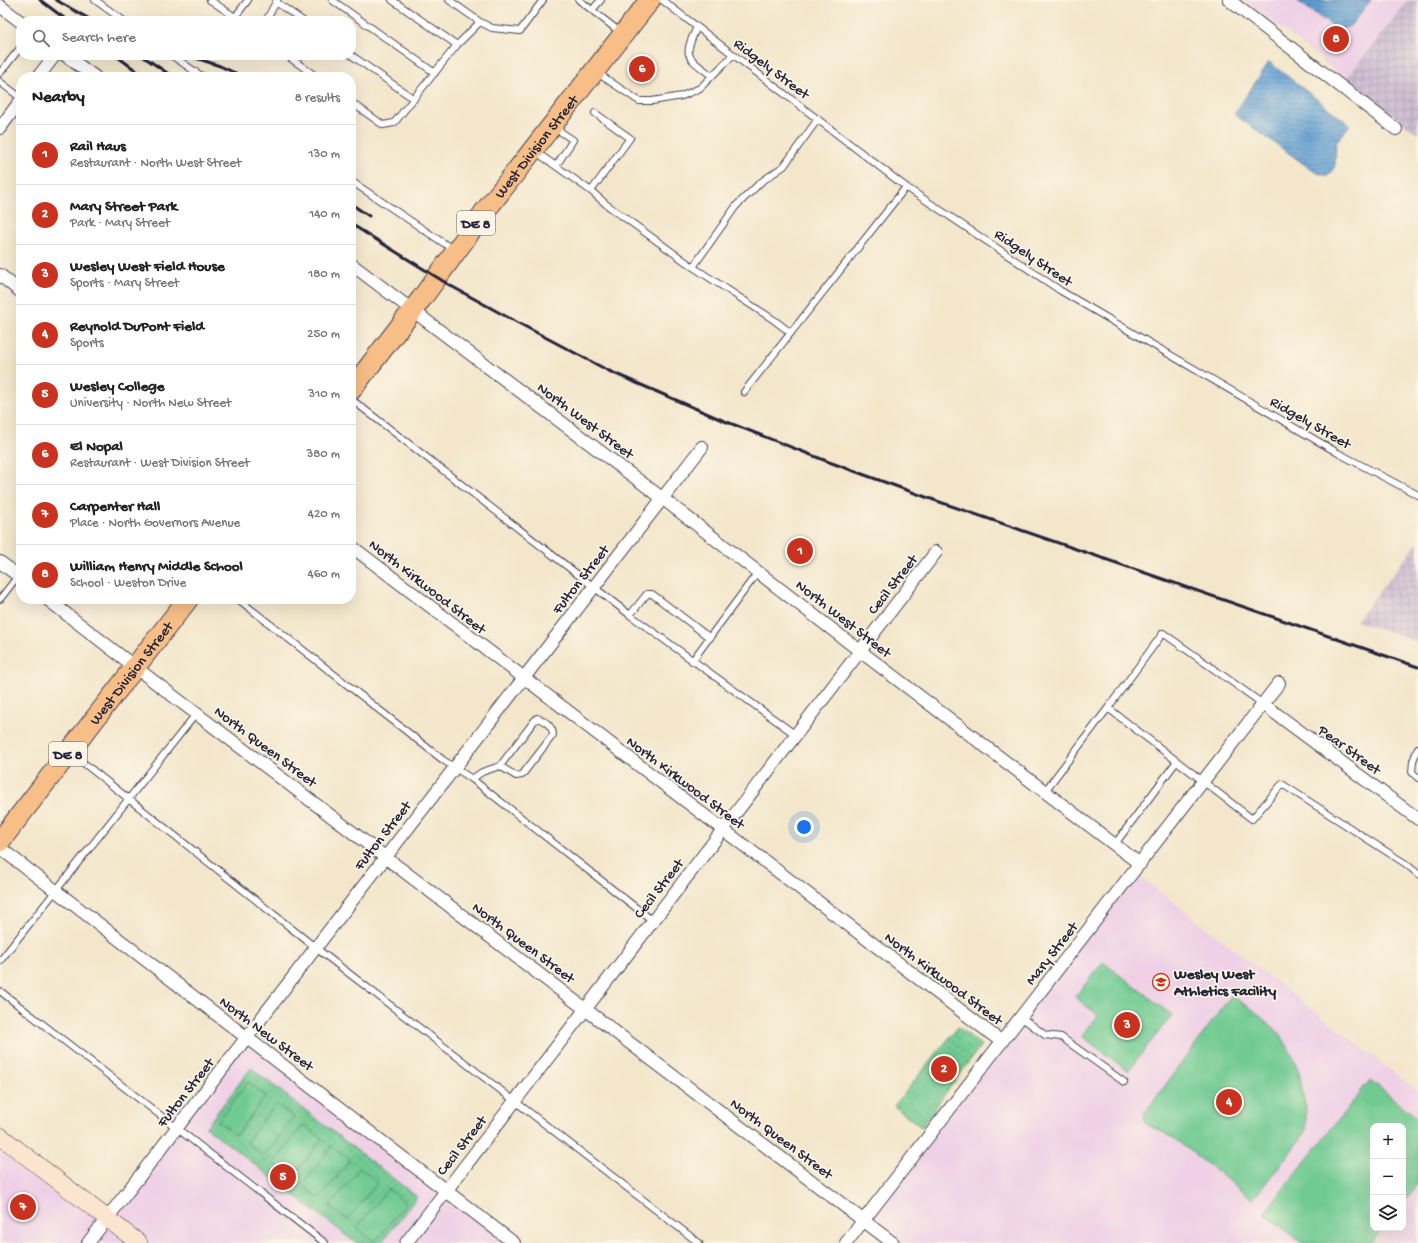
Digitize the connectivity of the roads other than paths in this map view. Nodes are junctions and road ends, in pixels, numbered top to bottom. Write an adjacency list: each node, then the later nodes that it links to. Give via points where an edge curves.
1 (95, 0): 16 (lane)
2 (210, 0): 17 (lane)
3 (248, 0): 18 (lane)
4 (332, 0): 21 (lane)
5 (392, 0): 27 (lane)
6 (449, 0): 24 (lane)
7 (543, 0): 24 (lane, via 520,31 492,28)
8 (579, 0): 15 (lane)
9 (601, 0): 15 (lane)
10 (650, 0): 26 (highway, West Division Street / DE 8)
11 (662, 0): 25 (lane, Ridgely Street)
12 (1229, 0): 52 (street)
13 (276, 1): 19 (lane); 20 (lane)
14 (0, 6): 23 (street)
15 (592, 10): 26 (lane)
16 (117, 16)
17 (234, 16)
18 (236, 16)
19 (268, 16)
20 (296, 16)
21 (355, 16)
22 (356, 17): 41 (lane)
23 (16, 18)
24 (480, 22): 27 (lane)
25 (697, 27): 29 (lane, Ridgely Street); 42 (lane, via 687,51 690,58)
26 (623, 35): 39 (highway, West Division Street / DE 8)
27 (457, 45): 41 (lane)
28 (16, 53): 40 (lane)
29 (733, 54): 42 (lane); 49 (lane, Ridgely Street)
30 (356, 58): 45 (lane)
31 (51, 60): 35 (street)
32 (72, 60): 36 (street)
33 (178, 60): 37 (lane)
34 (293, 60): 38 (lane)
35 (42, 72)
36 (88, 72)
37 (196, 72)
38 (310, 72)
39 (594, 72): 42 (lane, via 639,101 652,102 682,96 700,88); 50 (highway, West Division Street / DE 8)
40 (0, 73)
41 (435, 73): 45 (lane)
42 (712, 76)
43 (0, 82): 44 (lane)
44 (16, 95)
45 (414, 99): 47 (lane, via 394,123 383,125)
46 (16, 106): 51 (street)
47 (356, 106)
48 (595, 113): 57 (lane, via 630,138)
49 (818, 119): 56 (lane, Ridgely Street); 59 (lane, via 784,166 761,182 736,206)
50 (552, 126): 53 (highway, West Division Street / DE 8); 54 (lane, via 573,140)
51 (0, 128)
52 (1396, 128)
53 (533, 150): 54 (lane); 58 (highway, West Division Street / DE 8)
54 (556, 166): 57 (lane)
55 (356, 184): 58 (lane)
56 (906, 187): 64 (lane); 69 (lane, Ridgely Street, via 1061,292 1338,453)
57 (591, 191): 59 (lane)
58 (455, 251): 63 (highway, West Division Street / DE 8)
59 (693, 267): 64 (lane)
60 (356, 268): 63 (street, North West Street)
61 (0, 276): 62 (street)
62 (16, 288)
63 (413, 310): 65 (highway, West Division Street / DE 8); 70 (street, North West Street)
64 (791, 333): 66 (lane)
65 (356, 384)
66 (744, 392)
67 (356, 403): 77 (lane)
68 (702, 447): 70 (street, Fulton Street)
69 (1418, 495)
70 (662, 498): 74 (street, North West Street); 77 (street, Fulton Street)
71 (356, 550): 87 (street, North Kirkwood Street)
72 (936, 552): 84 (street, Cecil Street)
73 (0, 562): 75 (street)
74 (758, 572): 83 (lane); 84 (street, North West Street)
75 (16, 575)
76 (16, 580): 78 (lane)
77 (594, 587): 82 (lane); 87 (street, Fulton Street)
78 (0, 599)
79 (54, 604): 86 (street, North Queen Street)
80 (184, 604): 86 (highway, West Division Street / DE 8)
81 (244, 604): 97 (lane)
82 (630, 615): 83 (lane, via 647,594 652,594); 85 (lane)
83 (710, 638): 85 (lane)
84 (860, 651): 92 (street, Cecil Street); 101 (street, North West Street)
85 (692, 661): 92 (lane)
86 (135, 667): 91 (street, North Queen Street); 94 (highway, West Division Street / DE 8)
87 (523, 679): 97 (street, Fulton Street); 104 (street, North Kirkwood Street)
88 (1280, 683): 89 (street, Mary Street)
89 (1263, 704): 90 (lane, via 1163,633); 100 (street, Mary Street); 103 (street, Pear Street)
90 (1108, 708): 95 (lane); 101 (lane)
91 (196, 714): 102 (lane); 108 (street, North Queen Street)
92 (796, 735): 104 (street, Cecil Street)
93 (1418, 748): 98 (lane, via 1412,772)
94 (69, 752): 102 (lane); 105 (highway, West Division Street / DE 8)
95 (1177, 761): 100 (lane); 106 (lane)
96 (500, 766): 96 (lane, via 516,776 522,775 553,734 551,727 537,718); 99 (lane, via 482,772)
97 (454, 768): 99 (lane); 108 (street, Fulton Street)
98 (1418, 778)
99 (472, 779): 112 (lane)
100 (1204, 781): 109 (street, Mary Street); 110 (lane, via 1252,819 1282,784)
101 (1045, 791): 106 (street, North West Street)
102 (129, 799): 111 (lane); 113 (lane)
103 (1418, 819)
104 (723, 830): 112 (street, Cecil Street); 119 (street, North Kirkwood Street)
105 (0, 841)
106 (1115, 844): 109 (street, North West Street)
107 (0, 848): 111 (street, North New Street)
108 (386, 857): 113 (street, Fulton Street); 116 (street, North Queen Street)
109 (1140, 864): 117 (street, Mary Street)
110 (1418, 874)
111 (56, 891): 114 (lane); 118 (street, North New Street)
112 (653, 921): 116 (street, Cecil Street)
113 (316, 948): 118 (street, Fulton Street); 121 (lane)
114 (0, 961)
115 (0, 991): 122 (lane)
116 (585, 1009): 121 (street, Cecil Street); 126 (street, North Queen Street)
117 (1022, 1017): 119 (street, Mary Street); 120 (lane, via 1045,1035 1061,1037)
118 (247, 1038): 122 (street, Fulton Street); 124 (street, North New Street)
119 (1002, 1042): 126 (street, Mary Street)
120 (1124, 1082)
121 (515, 1101): 124 (street, Cecil Street); 132 (lane)
122 (177, 1128): 125 (street, Fulton Street); 129 (lane)
123 (0, 1136): 125 (main road)
124 (446, 1190): 130 (street, Cecil Street); 131 (street, North New Street)
125 (107, 1219): 127 (street, Fulton Street); 128 (main road)
126 (864, 1220): 133 (street, Mary Street); 134 (street, North Queen Street)
127 (88, 1243)
128 (139, 1243)
129 (325, 1243)
130 (406, 1243)
131 (514, 1243)
132 (699, 1243)
133 (846, 1243)
134 (893, 1243)

